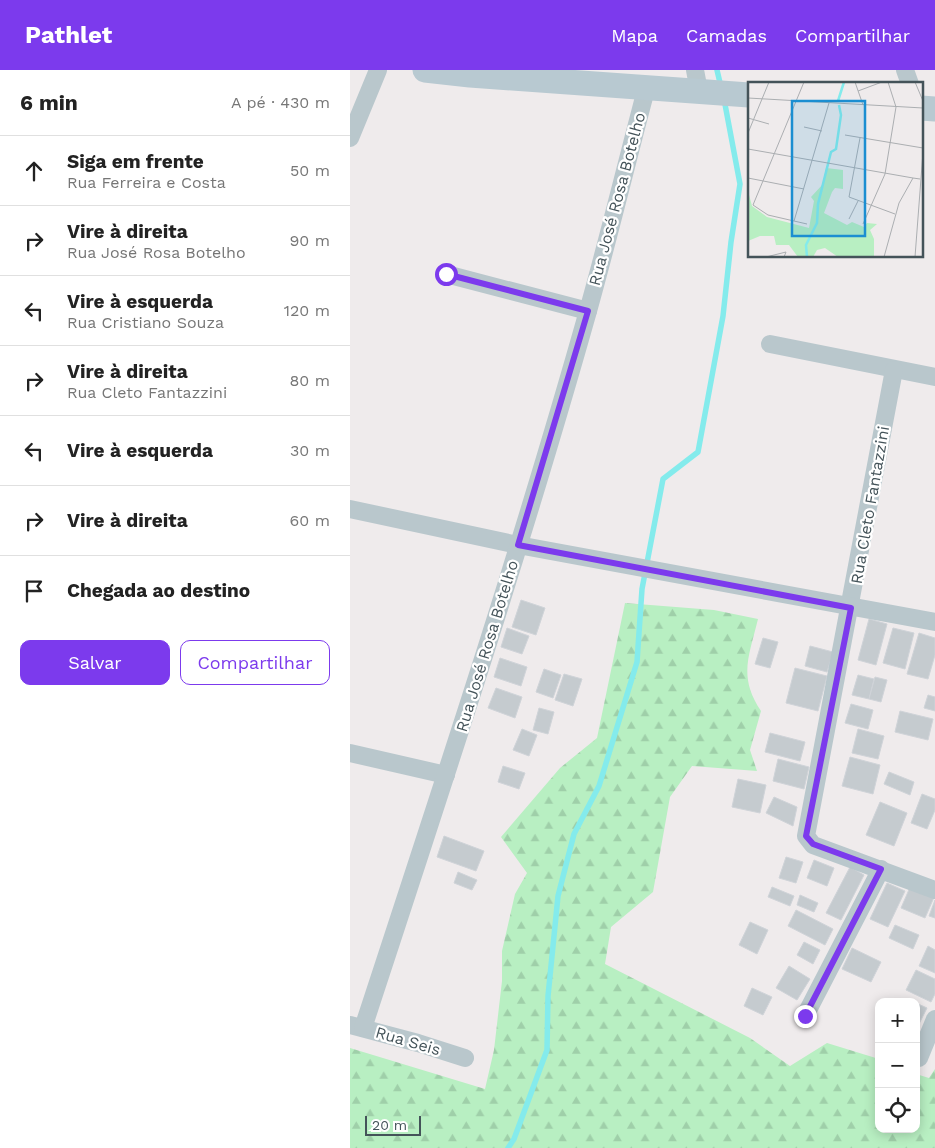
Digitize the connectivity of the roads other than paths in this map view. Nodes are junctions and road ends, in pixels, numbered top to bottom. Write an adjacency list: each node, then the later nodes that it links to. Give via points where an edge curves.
1 (378, 70): 10 (street)
2 (425, 70): 6 (main road)
3 (905, 70): 5 (street)
4 (697, 80): 6 (main road); 7 (main road)
5 (909, 82)
6 (647, 86): 12 (street, Rua José Rosa Botelho)
7 (748, 95)
8 (922, 108): 9 (main road)
9 (935, 108)
10 (350, 138)
11 (446, 274): 12 (street)
12 (588, 311): 17 (street, Rua José Rosa Botelho)
13 (770, 344): 14 (street)
14 (894, 370): 15 (street); 18 (street, Rua Cleto Fantazzini)
15 (935, 377)
16 (350, 509): 17 (street)
17 (518, 545): 18 (street); 21 (street, Rua José Rosa Botelho)
18 (851, 608): 19 (street); 22 (street, Rua Cleto Fantazzini, via 807,830 808,840)
19 (935, 622)
20 (350, 753): 21 (street)
21 (446, 775): 26 (street, Rua José Rosa Botelho)
22 (881, 869): 23 (street); 24 (street)
23 (935, 890)
24 (805, 1016)
25 (935, 1019): 27 (street)
26 (356, 1027): 28 (street, Rua Seis)
27 (920, 1056)
28 (465, 1058)

